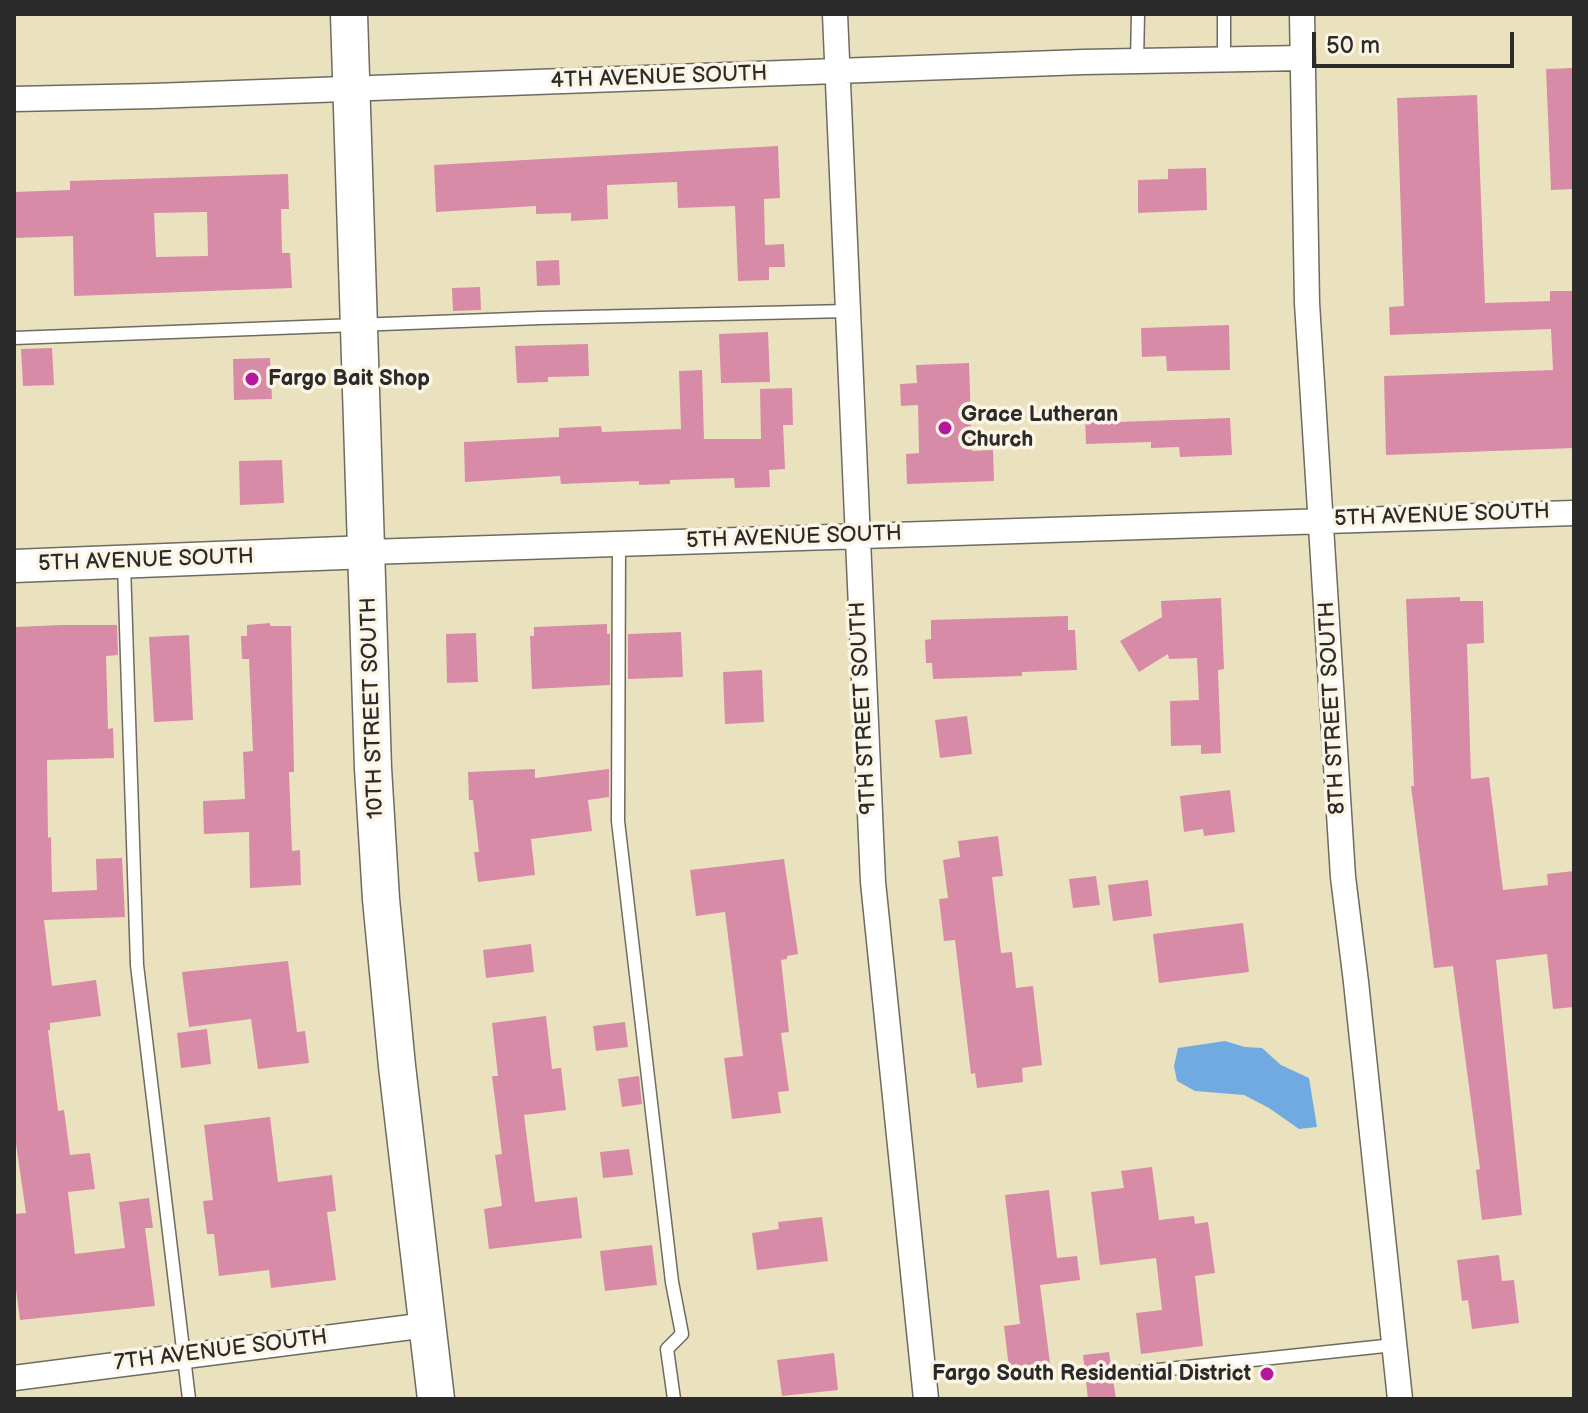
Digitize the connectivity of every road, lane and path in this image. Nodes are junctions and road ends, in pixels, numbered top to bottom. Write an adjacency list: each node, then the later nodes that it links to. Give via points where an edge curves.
1 (349, 14): 10 (main road, 10TH STREET SOUTH)
2 (835, 14): 9 (street, 9TH STREET SOUTH)
3 (1138, 14): 8 (lane)
4 (1224, 14): 7 (lane)
5 (1302, 14): 6 (street, 8TH STREET SOUTH)
6 (1303, 58): 7 (street, 4TH AVENUE SOUTH); 16 (street, 8TH STREET SOUTH, via 1307,303)
7 (1224, 59): 8 (street, 4TH AVENUE SOUTH)
8 (1137, 61): 9 (street, 4TH AVENUE SOUTH)
9 (838, 72): 10 (street, 4TH AVENUE SOUTH); 12 (street, 9TH STREET SOUTH)
10 (352, 89): 11 (street, 4TH AVENUE SOUTH); 13 (main road, 10TH STREET SOUTH)
11 (14, 99)
12 (848, 311): 13 (lane); 17 (street, 9TH STREET SOUTH)
13 (361, 324): 14 (lane); 19 (main road, 10TH STREET SOUTH)
14 (14, 338)
15 (1574, 513): 16 (street, 5TH AVENUE SOUTH)
16 (1321, 519): 17 (street, 5TH AVENUE SOUTH); 23 (street, 8TH STREET SOUTH, via 1343,877)
17 (857, 535): 18 (street, 5TH AVENUE SOUTH); 30 (street, 9TH STREET SOUTH, via 873,882)
18 (619, 544): 19 (street, 5TH AVENUE SOUTH); 29 (lane, via 618,821 682,1334 667,1349)
19 (368, 552): 20 (street, 5TH AVENUE SOUTH); 22 (main road, 10TH STREET SOUTH, via 381,899)
20 (124, 562): 21 (street, 5TH AVENUE SOUTH); 24 (lane, via 137,965)
21 (14, 566)
22 (427, 1325): 24 (street, 7TH AVENUE SOUTH); 28 (main road, 10TH STREET SOUTH)
23 (1394, 1345): 25 (lane); 31 (street, 8TH STREET SOUTH)
24 (184, 1356): 26 (street, 7TH AVENUE SOUTH); 27 (lane)
25 (1130, 1373)
26 (14, 1378)
27 (189, 1399)
28 (436, 1399)
29 (674, 1399)
30 (926, 1399)
31 (1400, 1399)

